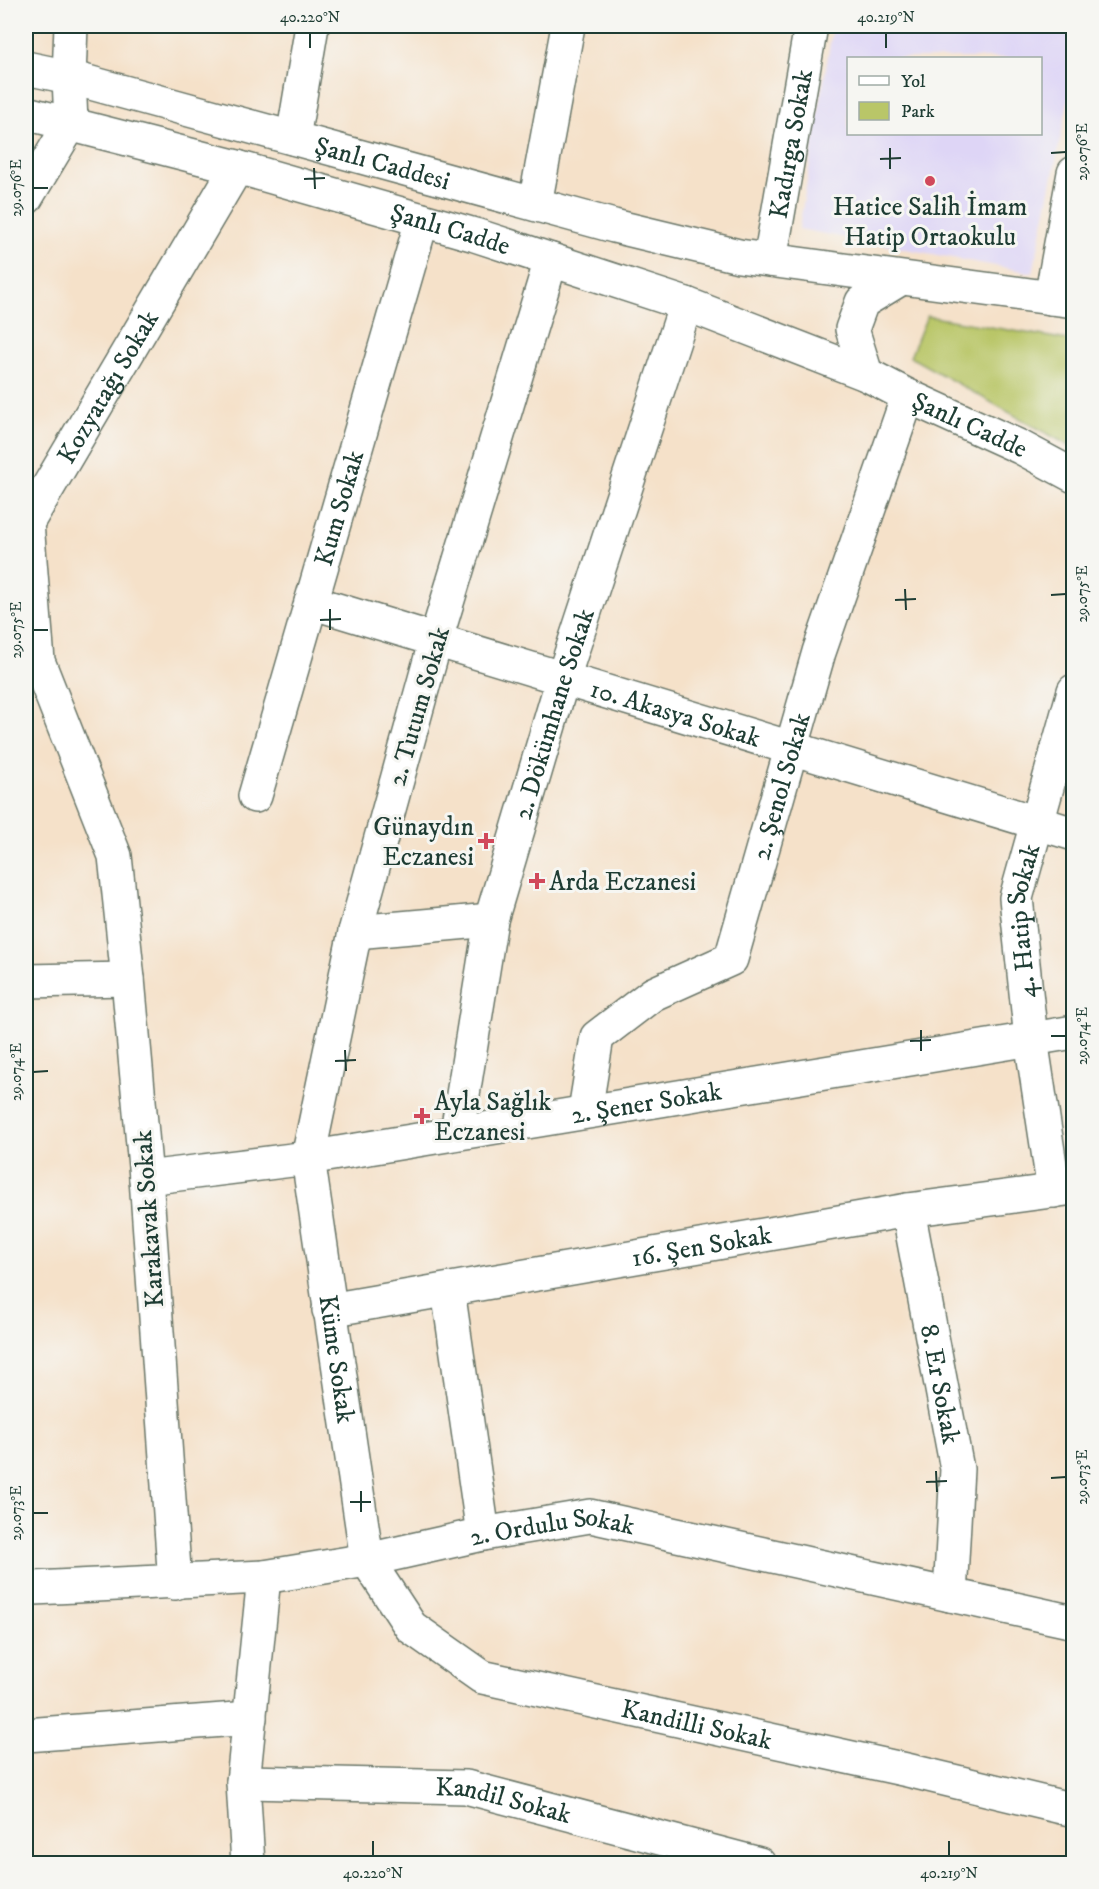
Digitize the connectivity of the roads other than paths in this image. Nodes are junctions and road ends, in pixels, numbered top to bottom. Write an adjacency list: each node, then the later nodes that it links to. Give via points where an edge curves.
1 (71, 26): 6 (street)
2 (312, 26): 9 (street)
3 (568, 26): 13 (street)
4 (811, 26): 15 (street, Kadırga Sokak)
5 (26, 68): 6 (street, Şanlı Caddesi)
6 (69, 77): 8 (street); 9 (street, Şanlı Caddesi)
7 (26, 113): 8 (street, Şanlı Cadde)
8 (71, 123): 10 (street, Şanlı Cadde); 12 (street)
9 (293, 138): 13 (street, Şanlı Caddesi)
10 (237, 167): 14 (street, Şanlı Cadde); 23 (street, Kozyatağı Sokak)
11 (1074, 173): 18 (street)
12 (26, 198)
13 (535, 204): 15 (street, Şanlı Caddesi)
14 (422, 220): 16 (street, Şanlı Cadde); 24 (street, Kum Sokak)
15 (755, 258): 17 (street)
16 (551, 260): 19 (street, Şanlı Cadde); 25 (street, 2. Tutum Sokak)
17 (900, 279): 18 (street); 20 (street, via 862,302 852,329)
18 (1062, 300)
19 (686, 304): 20 (street, Şanlı Cadde); 26 (street, 2. Dökümhane Sokak)
20 (866, 374): 21 (street, Şanlı Cadde)
21 (908, 396): 22 (street, Şanlı Cadde); 28 (street, 2. Şenol Sokak, via 819,652)
22 (1074, 476)
23 (26, 522): 32 (street, Kozyatağı Sokak, via 38,661)
24 (311, 602): 25 (street, 10. Akasya Sokak); 29 (street, Kum Sokak)
25 (436, 639): 26 (street, 10. Akasya Sokak); 34 (street, 2. Tutum Sokak)
26 (562, 678): 28 (street, 10. Akasya Sokak); 33 (street, 2. Dökümhane Sokak)
27 (1074, 691): 30 (street, 4. Hatip Sokak)
28 (791, 747): 30 (street, 10. Akasya Sokak); 39 (street, 2. Şenol Sokak, via 731,958 653,993 597,1037)
29 (255, 796)
30 (1036, 823): 31 (street, 10. Akasya Sokak); 38 (street, 4. Hatip Sokak, via 1016,898)
31 (1074, 834)
32 (115, 856): 35 (street, Karakavak Sokak)
33 (491, 920): 34 (street); 40 (street, 2. Dökümhane Sokak)
34 (355, 932): 41 (street, 2. Tutum Sokak)
35 (128, 979): 36 (street); 42 (street, Karakavak Sokak)
36 (26, 981)
37 (1074, 1032): 38 (street, 2. Şener Sokak)
38 (1031, 1039): 39 (street, 2. Şener Sokak); 43 (street, 4. Hatip Sokak)
39 (585, 1111): 40 (street, 2. Şener Sokak)
40 (458, 1132): 41 (street, 2. Şener Sokak)
41 (308, 1158): 42 (street, 2. Şener Sokak); 46 (street, Küme Sokak)
42 (146, 1178): 50 (street, Karakavak Sokak)
43 (1064, 1189): 44 (street, 16. Şen Sokak)
44 (908, 1210): 45 (street, 16. Şen Sokak); 52 (street, 8. Er Sokak, via 957,1469)
45 (448, 1290): 46 (street, 16. Şen Sokak); 47 (street)
46 (329, 1310): 48 (street, Küme Sokak)
47 (483, 1534): 48 (street, 2. Ordulu Sokak); 52 (street, 2. Ordulu Sokak, via 590,1516)
48 (368, 1560): 49 (street, 2. Ordulu Sokak); 57 (street, Kandilli Sokak, via 411,1627 482,1677)
49 (264, 1577): 50 (street, 2. Ordulu Sokak); 54 (street)
50 (175, 1583): 51 (street, 2. Ordulu Sokak)
51 (26, 1587)
52 (950, 1595): 53 (street, 2. Ordulu Sokak)
53 (1074, 1622)
54 (250, 1718): 55 (street); 56 (street)
55 (26, 1735)
56 (243, 1782): 58 (street, Kandil Sokak, via 466,1787); 59 (street)
57 (1074, 1810)
58 (675, 1852): 60 (street, Kandil Sokak)
59 (248, 1863)
60 (759, 1863)

